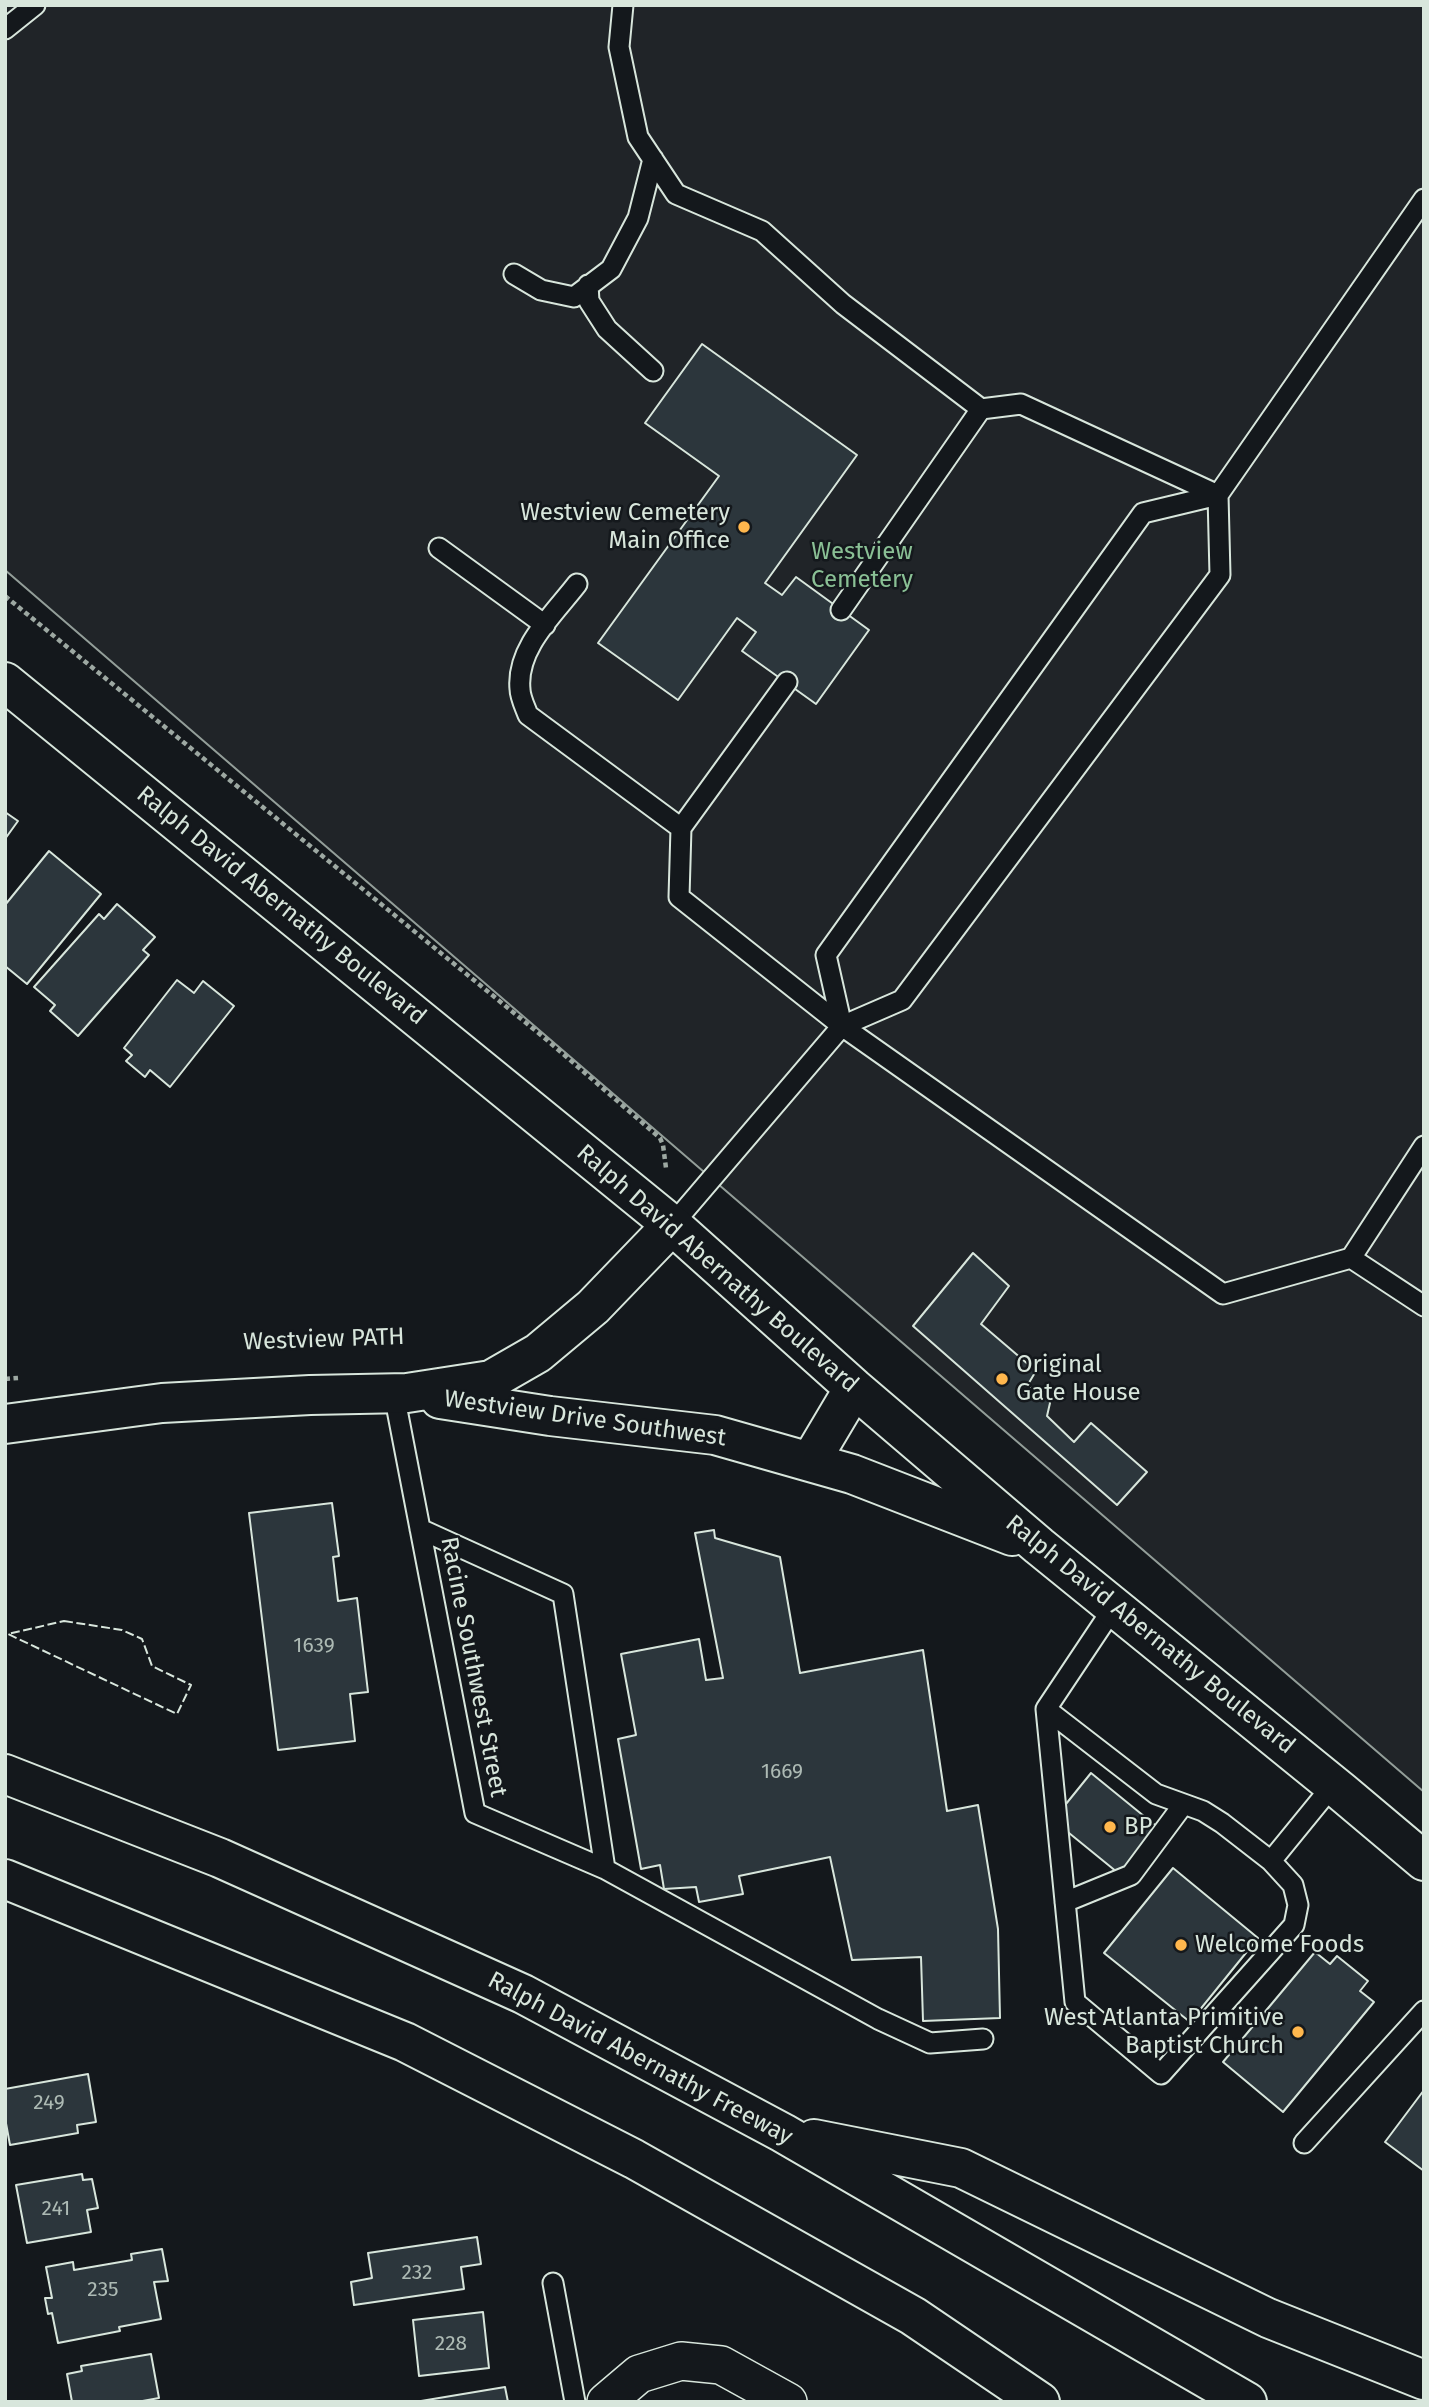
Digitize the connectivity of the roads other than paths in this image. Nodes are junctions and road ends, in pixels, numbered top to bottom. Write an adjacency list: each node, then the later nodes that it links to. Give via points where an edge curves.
1 (35, 5): 3 (lane)
2 (623, 5): 4 (lane, via 619,47 638,137)
3 (5, 29)
4 (653, 159): 7 (lane, via 638,218 611,269); 9 (lane, via 676,194 762,231 843,304)
5 (1424, 199): 10 (lane)
6 (514, 274): 7 (lane, via 541,290 574,296)
7 (589, 285): 8 (lane, via 589,301 607,329)
8 (653, 371)
9 (981, 408): 10 (lane, via 1021,404); 13 (lane)
10 (1218, 495): 18 (lane, via 1220,575 902,1000); 18 (lane, via 1143,513 826,954)
11 (439, 548): 14 (lane)
12 (577, 584): 14 (lane)
13 (841, 610)
14 (545, 625): 17 (lane, via 523,660 520,689 528,715)
15 (5, 682): 20 (main road, Ralph David Abernathy Boulevard)
16 (787, 682): 17 (lane)
17 (681, 828): 18 (lane, via 678,897)
18 (842, 1026): 20 (lane); 21 (lane, via 1223,1294)
19 (1424, 1146): 21 (lane)
20 (672, 1225): 23 (main road, Ralph David Abernathy Boulevard); 24 (main road, Westview Drive Southwest, via 593,1307 538,1353 491,1380)
21 (1351, 1258): 22 (lane)
22 (1424, 1306)
23 (854, 1388): 26 (main road); 28 (main road, Ralph David Abernathy Boulevard)
24 (400, 1394): 25 (main road, Westview Drive Southwest, via 162,1403); 26 (main road, Westview Drive Southwest, via 715,1435); 27 (lane, Racine Southwest Street)
25 (5, 1424)
26 (810, 1462): 28 (main road, Westview Drive Southwest)
27 (420, 1529): 36 (lane, Racine Southwest Street, via 475,1813); 36 (lane, via 563,1594)
28 (1039, 1546): 29 (main road, Ralph David Abernathy Boulevard)
29 (1114, 1607): 30 (lane); 32 (main road, Ralph David Abernathy Boulevard)
30 (1046, 1709): 33 (lane, via 1156,1794); 38 (lane)
31 (5, 1774): 41 (main road, Ralph David Abernathy Freeway, via 220,1858 523,1994)
32 (1334, 1784): 34 (lane); 35 (main road, Ralph David Abernathy Boulevard)
33 (1183, 1805): 34 (lane, via 1222,1823); 38 (lane, via 1130,1875)
34 (1271, 1861): 38 (lane, via 1293,1885 1298,1905 1294,1925 1161,2074 1075,2002)
35 (1424, 1861)
36 (605, 1869): 40 (lane, via 877,2019 930,2043)
37 (5, 1879): 48 (main road, via 405,2042 634,2159 913,2316)
38 (1065, 1902)
39 (1424, 2011): 42 (lane)
40 (983, 2039)
41 (783, 2133): 44 (main road, via 961,2168 1268,2318); 49 (main road, Ralph David Abernathy Freeway)
42 (1304, 2143)
43 (553, 2283): 45 (lane)
44 (1424, 2380)
45 (575, 2402)
46 (606, 2402): 47 (street, via 639,2374 681,2361 721,2365)
47 (788, 2402)
48 (1040, 2402)
49 (1247, 2402)

